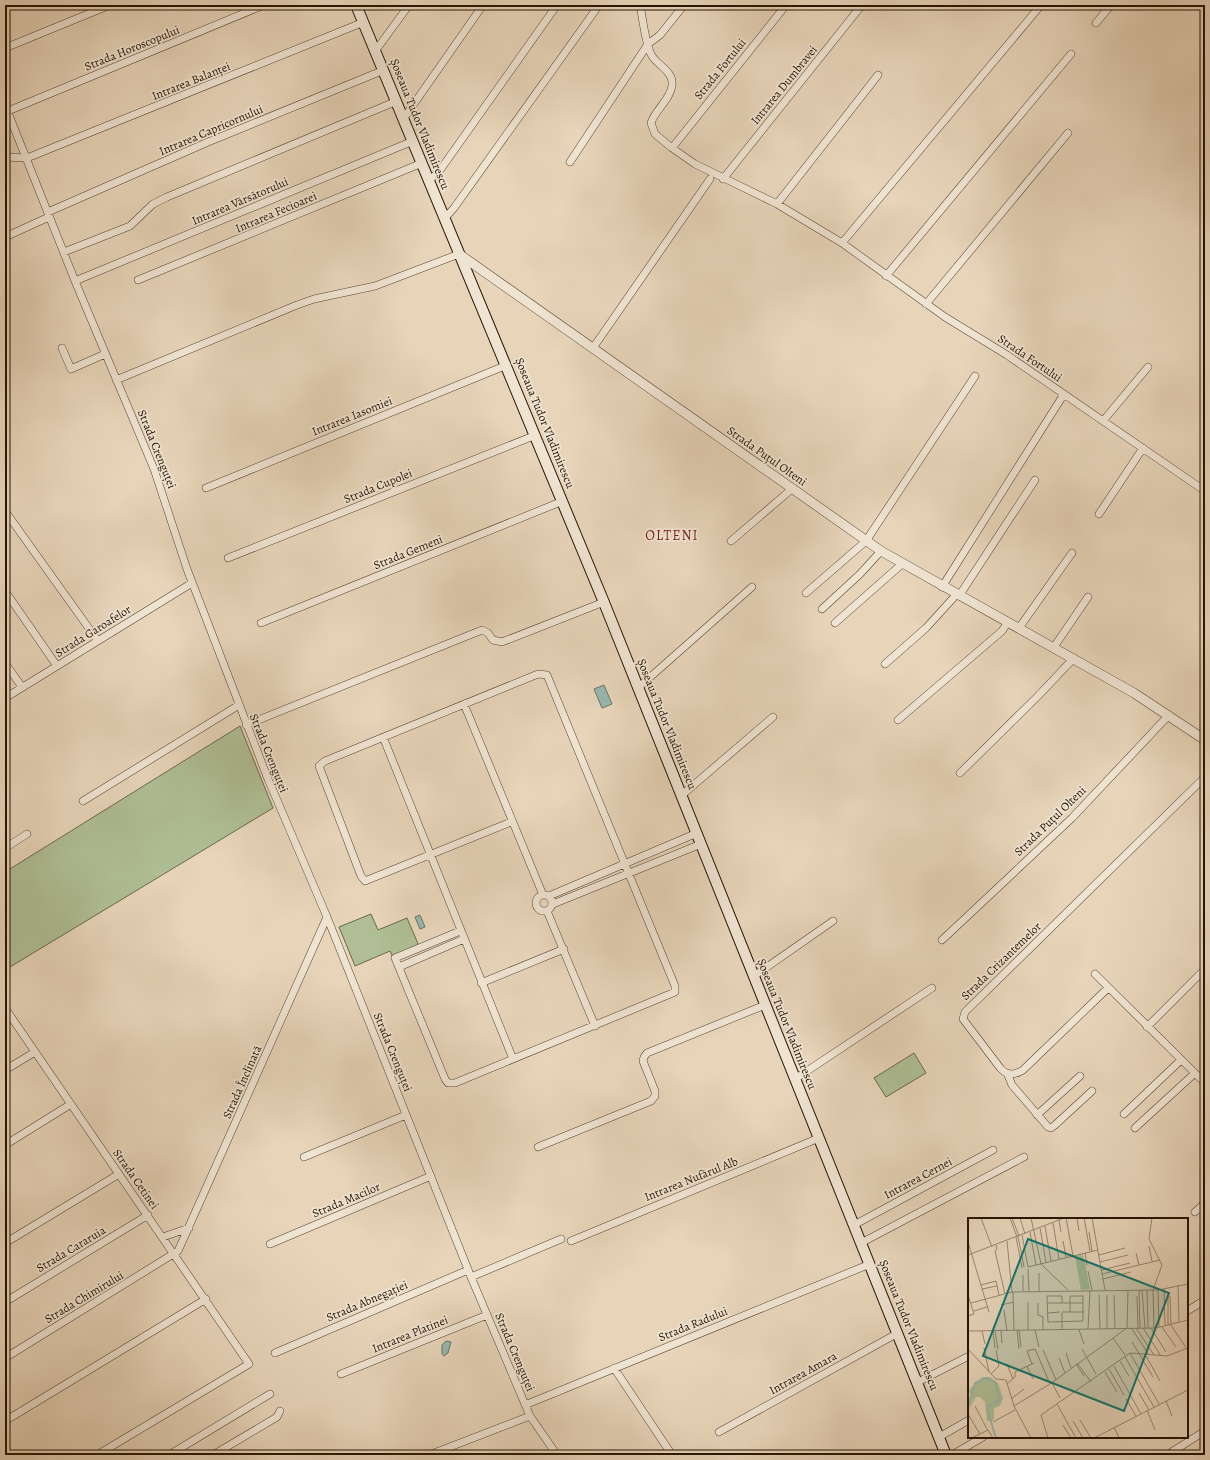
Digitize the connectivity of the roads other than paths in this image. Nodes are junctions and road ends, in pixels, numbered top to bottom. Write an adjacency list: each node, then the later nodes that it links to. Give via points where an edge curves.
1 (110, 5): 17 (street)
2 (264, 5): 23 (street, Strada Horoscopului)
3 (356, 5): 14 (main road, Șoseaua Tudor Vladimirescu)
4 (409, 5): 18 (street)
5 (483, 5): 24 (street)
6 (557, 5): 34 (street, via 438,173)
7 (599, 5): 37 (street)
8 (640, 5): 16 (street, Strada Fortului)
9 (684, 5): 16 (street, via 660,36)
10 (786, 5): 27 (street, Strada Fortului)
11 (862, 5): 33 (street, Intrarea Dumbravei)
12 (1041, 5): 39 (street)
13 (1111, 5): 15 (street)
14 (364, 22): 18 (main road, Șoseaua Tudor Vladimirescu); 29 (street, Intrarea Balanței)
15 (1096, 23)
16 (648, 44): 27 (street, Strada Fortului, via 652,55 666,69 672,86 651,123 655,134); 30 (street)
17 (5, 48)
18 (376, 50): 20 (main road, Șoseaua Tudor Vladimirescu)
19 (1071, 54): 42 (street)
20 (384, 70): 22 (main road, Șoseaua Tudor Vladimirescu); 36 (street, Intrarea Capricornului, via 208,142)
21 (878, 75): 35 (street)
22 (397, 101): 24 (main road, Șoseaua Tudor Vladimirescu); 40 (street, via 167,197 153,204 130,226)
23 (6, 108): 29 (street, Strada Crenguței)
24 (404, 118): 26 (main road, Șoseaua Tudor Vladimirescu)
25 (1068, 133): 45 (street)
26 (413, 141): 31 (main road, Șoseaua Tudor Vladimirescu); 44 (street, Intrarea Vărsătorului)
27 (672, 148): 33 (street, Strada Fortului)
28 (5, 158): 29 (street)
29 (26, 158): 36 (street, Strada Crenguței)
30 (570, 162)
31 (422, 163): 34 (main road, Șoseaua Tudor Vladimirescu); 43 (street, Intrarea Fecioarei)
32 (710, 179): 47 (street)
33 (722, 179): 35 (street, Strada Fortului)
34 (429, 180): 37 (main road, Șoseaua Tudor Vladimirescu)
35 (777, 204): 39 (street, Strada Fortului)
36 (48, 214): 38 (street, Intrarea Capricornului); 40 (street, Strada Crenguței)
37 (445, 218): 41 (main road, Șoseaua Tudor Vladimirescu)
38 (5, 237)
39 (842, 243): 42 (street, Strada Fortului)
40 (64, 252): 44 (street, Strada Crenguței)
41 (460, 254): 47 (street, Strada Puțul Olteni); 49 (main road, Șoseaua Tudor Vladimirescu); 52 (street, via 375,286 297,305)
42 (886, 276): 45 (street, Strada Fortului)
43 (138, 280)
44 (75, 281): 48 (street, Strada Crenguței)
45 (926, 304): 53 (street, Strada Fortului)
46 (62, 348): 48 (street, via 71,369)
47 (593, 348): 59 (street, Strada Puțul Olteni)
48 (105, 354): 52 (street, Strada Crenguței)
49 (507, 365): 55 (main road, Șoseaua Tudor Vladimirescu); 58 (street, Intrarea Iasomiei)
50 (1148, 367): 54 (street)
51 (975, 376): 65 (street)
52 (116, 380): 70 (street, Strada Crenguței, via 154,469)
53 (1064, 394): 54 (street, Strada Fortului); 72 (street)
54 (1103, 421): 56 (street, Strada Fortului)
55 (536, 435): 61 (main road, Șoseaua Tudor Vladimirescu); 68 (street, Strada Cupolei)
56 (1143, 448): 60 (street, Strada Fortului); 63 (street)
57 (1035, 480): 75 (street)
58 (206, 488)
59 (793, 488): 64 (street); 65 (street, Strada Puțul Olteni)
60 (1205, 490)
61 (563, 501): 77 (main road, Șoseaua Tudor Vladimirescu); 80 (street, Strada Gemeni)
62 (5, 511): 83 (street)
63 (1099, 514)
64 (731, 541)
65 (866, 541): 66 (street, Strada Puțul Olteni); 74 (street)
66 (881, 551): 69 (street, Strada Puțul Olteni); 78 (street)
67 (1072, 553): 82 (street)
68 (228, 558)
69 (902, 564): 72 (street, Strada Puțul Olteni); 81 (street)
70 (192, 583): 83 (street, Strada Garoafelor); 93 (street, Strada Crenguței)
71 (752, 587): 89 (street)
72 (942, 587): 75 (street, Strada Puțul Olteni)
73 (5, 591): 88 (street)
74 (806, 593)
75 (957, 595): 79 (street, Strada Puțul Olteni); 87 (street, via 926,628)
76 (1088, 597): 84 (street)
77 (604, 602): 89 (main road, Șoseaua Tudor Vladimirescu); 97 (street, via 502,642 493,640 482,630)
78 (822, 609)
79 (1008, 622): 82 (street, Strada Puțul Olteni); 96 (street)
80 (261, 623)
81 (834, 623)
82 (1019, 628): 84 (street, Strada Puțul Olteni)
83 (98, 641): 88 (street, Strada Garoafelor)
84 (1054, 647): 85 (street, Strada Puțul Olteni)
85 (1074, 658): 94 (street, Strada Puțul Olteni); 100 (street)
86 (5, 663): 90 (street)
87 (885, 664)
88 (57, 666): 90 (street, Strada Garoafelor)
89 (638, 687): 102 (main road, Șoseaua Tudor Vladimirescu)
90 (22, 688): 91 (street, Strada Garoafelor)
91 (5, 698)
92 (464, 704): 98 (street); 104 (street); 110 (street, via 538,674 547,675)
93 (239, 706): 97 (street, Strada Crenguței); 103 (street)
94 (1169, 715): 99 (street, Strada Puțul Olteni); 121 (street, Strada Puțul Olteni, via 1072,818)
95 (773, 717): 102 (street)
96 (898, 720)
97 (246, 725): 117 (street, Strada Crenguței)
98 (383, 737): 109 (street); 109 (street, via 324,761 319,766 361,876 363,880 368,880)
99 (1205, 740)
100 (960, 773)
101 (1205, 777): 139 (street, Strada Crizantemelor, via 965,1012 965,1022 1001,1069)
102 (682, 795): 105 (main road, Șoseaua Tudor Vladimirescu)
103 (83, 801)
104 (511, 822): 109 (street); 114 (street)
105 (697, 833): 107 (main road, Șoseaua Tudor Vladimirescu); 110 (street)
106 (27, 834): 108 (street)
107 (701, 844): 111 (street); 126 (main road, Șoseaua Tudor Vladimirescu)
108 (5, 848)
109 (430, 854): 119 (street)
110 (625, 863): 111 (street); 112 (street)
111 (629, 873): 113 (street); 132 (street, via 676,989 672,994)
112 (587, 879): 113 (street); 114 (street)
113 (592, 889): 115 (street)
114 (546, 895): 115 (street); 116 (street, via 537,900 537,906)
115 (553, 904): 116 (street)
116 (547, 911): 122 (street)
117 (327, 917): 146 (street, Strada Crenguței); 161 (street, Strada Înclinată)
118 (834, 921): 126 (street)
119 (460, 931): 120 (street); 123 (street, via 395,958)
120 (464, 939): 123 (street); 127 (street)
121 (942, 940)
122 (564, 949): 127 (street); 132 (street)
123 (399, 968): 135 (street, via 448,1083 454,1083)
124 (1205, 968): 133 (street)
125 (1095, 974): 129 (street)
126 (754, 976): 130 (main road, Șoseaua Tudor Vladimirescu)
127 (482, 983): 135 (street)
128 (932, 988): 141 (street)
129 (1108, 988): 133 (street); 139 (street, via 1023,1070)
130 (765, 1005): 141 (main road, Șoseaua Tudor Vladimirescu); 151 (street, via 647,1053 643,1061 655,1091 651,1101)
131 (5, 1008): 134 (street, Strada Cetinei)
132 (595, 1026): 135 (street)
133 (1147, 1027): 136 (street)
134 (35, 1052): 137 (street); 144 (street, Strada Cetinei)
135 (513, 1059)
136 (1181, 1060): 138 (street); 145 (street)
137 (5, 1070)
138 (1195, 1073): 142 (street); 148 (street)
139 (1008, 1074): 147 (street, Strada Crizantemelor, via 1012,1084)
140 (1080, 1076): 147 (street)
141 (795, 1079): 149 (main road, Șoseaua Tudor Vladimirescu)
142 (1205, 1083)
143 (1092, 1091): 147 (street, Strada Crizantemelor, via 1051,1128)
144 (71, 1104): 150 (street); 155 (street, Strada Cetinei)
145 (1124, 1114)
146 (406, 1115): 154 (street); 156 (street, Strada Crenguței)
147 (1037, 1115)
148 (1135, 1128)
149 (819, 1138): 160 (main road, Șoseaua Tudor Vladimirescu); 164 (street, Intrarea Nufărul Alb)
150 (5, 1145)
151 (538, 1147)
152 (993, 1150): 160 (street, Intrarea Cernei)
153 (1024, 1156): 166 (street)
154 (304, 1157)
155 (119, 1174): 159 (street, Strada Cetinei); 165 (street)
156 (431, 1176): 167 (street, Strada Macilor); 170 (street, Strada Crenguței)
157 (1205, 1203): 158 (street)
158 (1195, 1212)
159 (148, 1215): 162 (street, Strada Cetinei); 173 (street, Strada Cararuia)
160 (854, 1224): 166 (main road, Șoseaua Tudor Vladimirescu)
161 (189, 1228): 162 (street); 168 (street, Strada Înclinată)
162 (163, 1238): 168 (street, Strada Cetinei)
163 (561, 1239): 170 (street, Strada Abnegației)
164 (571, 1241)
165 (5, 1243)
166 (861, 1243): 169 (main road, Șoseaua Tudor Vladimirescu)
167 (270, 1244)
168 (175, 1254): 171 (street, Strada Cetinei); 179 (street, Strada Chimirului)
169 (870, 1264): 176 (main road, Șoseaua Tudor Vladimirescu); 180 (street, Strada Radului)
170 (469, 1274): 175 (street, Strada Crenguței); 177 (street, Strada Abnegației)
171 (206, 1300): 187 (street); 193 (street, Strada Cetinei, via 249,1364)
172 (1205, 1300): 174 (street)
173 (5, 1302)
174 (1188, 1311)
175 (487, 1315): 181 (street, Intrarea Platinei); 184 (street, Strada Crenguței)
176 (898, 1333): 182 (main road, Șoseaua Tudor Vladimirescu); 190 (street, Intrarea Amara)
177 (275, 1353)
178 (968, 1357): 182 (street)
179 (5, 1358)
180 (614, 1368): 184 (street, Strada Radului); 198 (street)
181 (341, 1374)
182 (918, 1382): 191 (main road, Șoseaua Tudor Vladimirescu)
183 (270, 1394): 194 (street)
184 (525, 1405): 186 (street, Strada Crenguței)
185 (280, 1411): 195 (street, via 277,1417)
186 (530, 1416): 196 (street); 197 (street, Strada Crenguței)
187 (5, 1421)
188 (968, 1421): 191 (street)
189 (1205, 1431): 201 (street)
190 (719, 1432)
191 (939, 1437): 199 (main road, Șoseaua Tudor Vladimirescu)
192 (981, 1438): 200 (street)
193 (97, 1455)
194 (169, 1455)
195 (213, 1455)
196 (429, 1455)
197 (557, 1455)
198 (672, 1455)
199 (946, 1455)
200 (952, 1455)
201 (1167, 1455)

